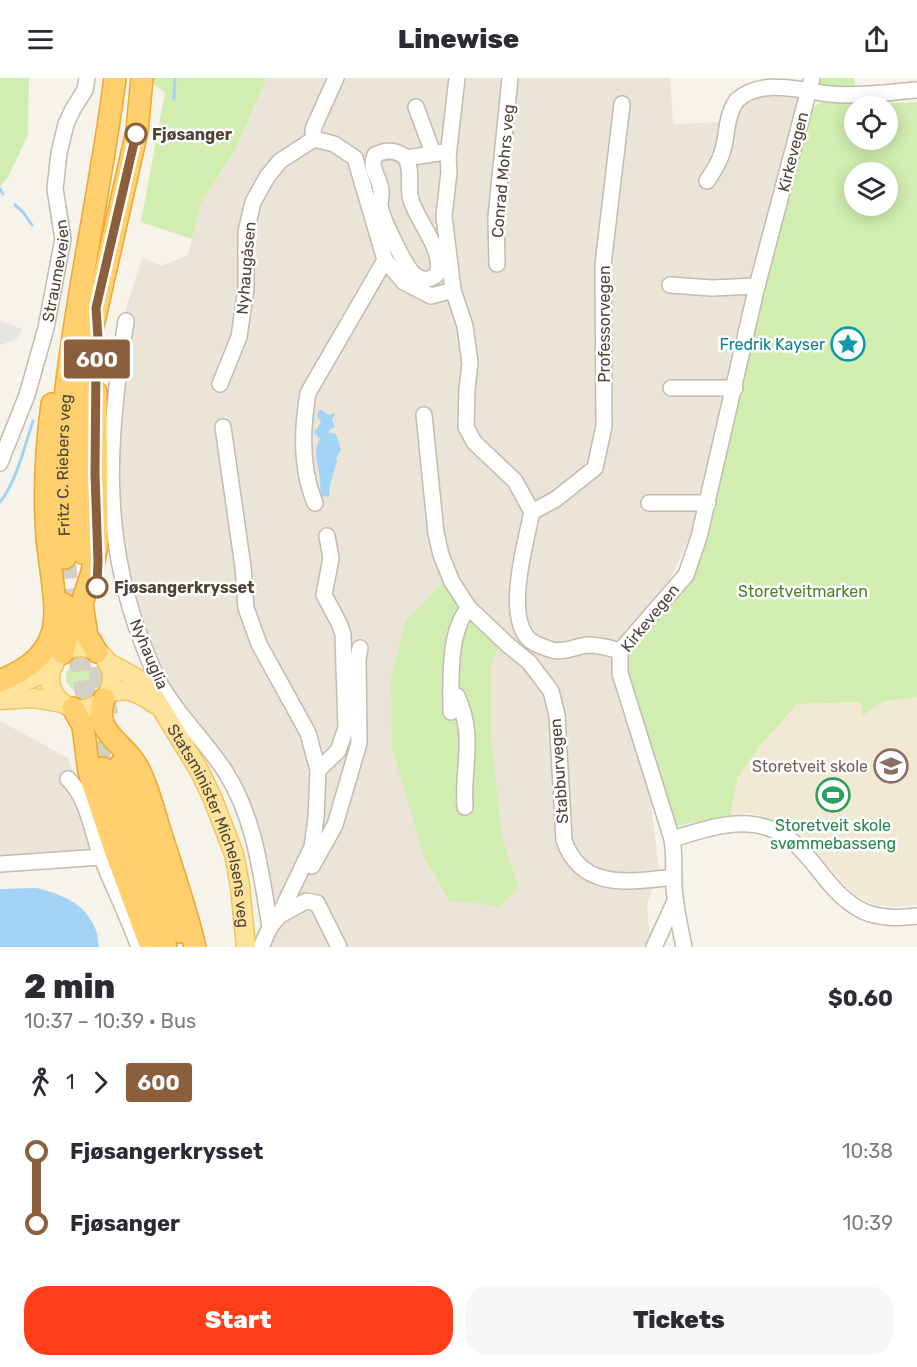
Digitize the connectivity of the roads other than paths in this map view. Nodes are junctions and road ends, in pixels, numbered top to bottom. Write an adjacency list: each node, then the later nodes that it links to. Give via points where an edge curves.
1 (87, 78): 27 (street, Straumeveien, via 85,90 66,124 59,153 55,189 63,239 46,328 27,394)
2 (115, 78): 33 (highway, via 75,318 63,343 48,433 46,489)
3 (142, 78): 20 (highway, Fritz C. Riebers veg, via 137,131)
4 (336, 78): 11 (street, via 313,129)
5 (457, 78): 12 (street)
6 (510, 78): 16 (street, Conrad Mohrs veg, via 496,217)
7 (811, 83): 8 (street, via 829,94); 14 (street, via 772,82 743,93 726,124 723,152); 18 (street, Kirkevegen)
8 (917, 90)
9 (622, 104): 31 (street, Professorvegen, via 603,266 604,426 595,468 556,499)
10 (416, 106): 12 (street)
11 (314, 139): 15 (street, via 334,144 355,158); 22 (street, Nyhaugåsen, via 280,161 253,202 246,232 246,288 239,337)
12 (441, 155): 13 (street); 19 (street, via 449,172 444,216)
13 (406, 158): 13 (street, via 391,151 375,155 372,164 381,190 380,205 413,274 419,279 430,279 437,274 439,260 411,200)
14 (707, 181)
15 (385, 260): 19 (street, via 404,282 431,297); 28 (street, via 308,393 305,448 309,488)
16 (497, 264)
17 (670, 285): 18 (street)
18 (757, 286): 24 (street, Kirkevegen)
19 (453, 290): 31 (street, via 465,326 470,363 466,427 474,442 515,482)
20 (96, 308): 33 (highway, Fritz C. Riebers veg, via 81,424 80,489); 37 (highway, via 97,545 82,603 87,636)
21 (126, 321): 53 (street, Nyhauglia, via 110,467 123,584 157,678 240,797)
22 (220, 384)
23 (671, 388): 24 (street)
24 (735, 388): 30 (street, Kirkevegen)
25 (424, 415): 34 (street, Stabburvegen, via 441,555)
26 (224, 427): 45 (street, via 246,608 259,644 308,734)
27 (0, 463)
28 (315, 503)
29 (650, 503): 30 (street)
30 (708, 503): 36 (street, Kirkevegen, via 686,575)
31 (532, 512): 36 (street, via 518,588 526,635 554,651 588,645)
32 (327, 536): 45 (street, via 332,558 324,594 343,634 346,728 338,751)
33 (66, 556): 38 (highway, via 68,631); 39 (highway, via 52,636 46,648 29,666)
34 (469, 608): 47 (street, via 462,615 454,647 451,704 457,696 464,712 468,750); 51 (street, Stabburvegen, via 529,662 550,691 557,715 564,840 572,858 579,867 602,879)
35 (360, 648): 53 (street, via 359,743 334,825 319,855)
36 (620, 651): 48 (street, Kirkevegen, via 620,673)
37 (102, 657): 38 (main road, via 84,647 70,650); 41 (main road, via 112,675); 44 (main road, Statsminister Michelsens veg, via 143,683)
38 (58, 659): 40 (main road, via 36,677); 43 (main road, via 51,671 51,685 58,698)
39 (0, 681)
40 (0, 690)
41 (106, 696): 43 (main road, via 90,707); 44 (main road, Statsminister Michelsens veg, via 126,689); 59 (highway, via 102,713 106,730 130,754 142,775 185,903)
42 (0, 700): 43 (main road, via 33,698)
43 (68, 705): 56 (highway, via 83,726 89,772)
44 (161, 708): 60 (main road, Statsminister Michelsens veg, via 199,770 234,854)
45 (318, 770): 53 (street, via 312,847)
46 (68, 779): 49 (street, via 84,804)
47 (465, 807)
48 (672, 838): 51 (street, Kirkevegen); 54 (street, via 736,824 767,828 792,841 841,895 861,910 888,916)
49 (102, 857): 50 (street); 55 (street)
50 (0, 864)
51 (674, 877): 52 (street, Kirkevegen)
52 (675, 901): 63 (street); 64 (street, Kirkevegen)
53 (278, 915): 61 (street); 62 (street, via 306,901 316,903)
54 (917, 916)
55 (140, 947)
56 (151, 947)
57 (166, 947): 58 (highway, via 112,766)
58 (185, 947)
59 (195, 947)
60 (246, 947)
61 (261, 947)
62 (339, 947)
63 (654, 947)
64 (684, 947)

